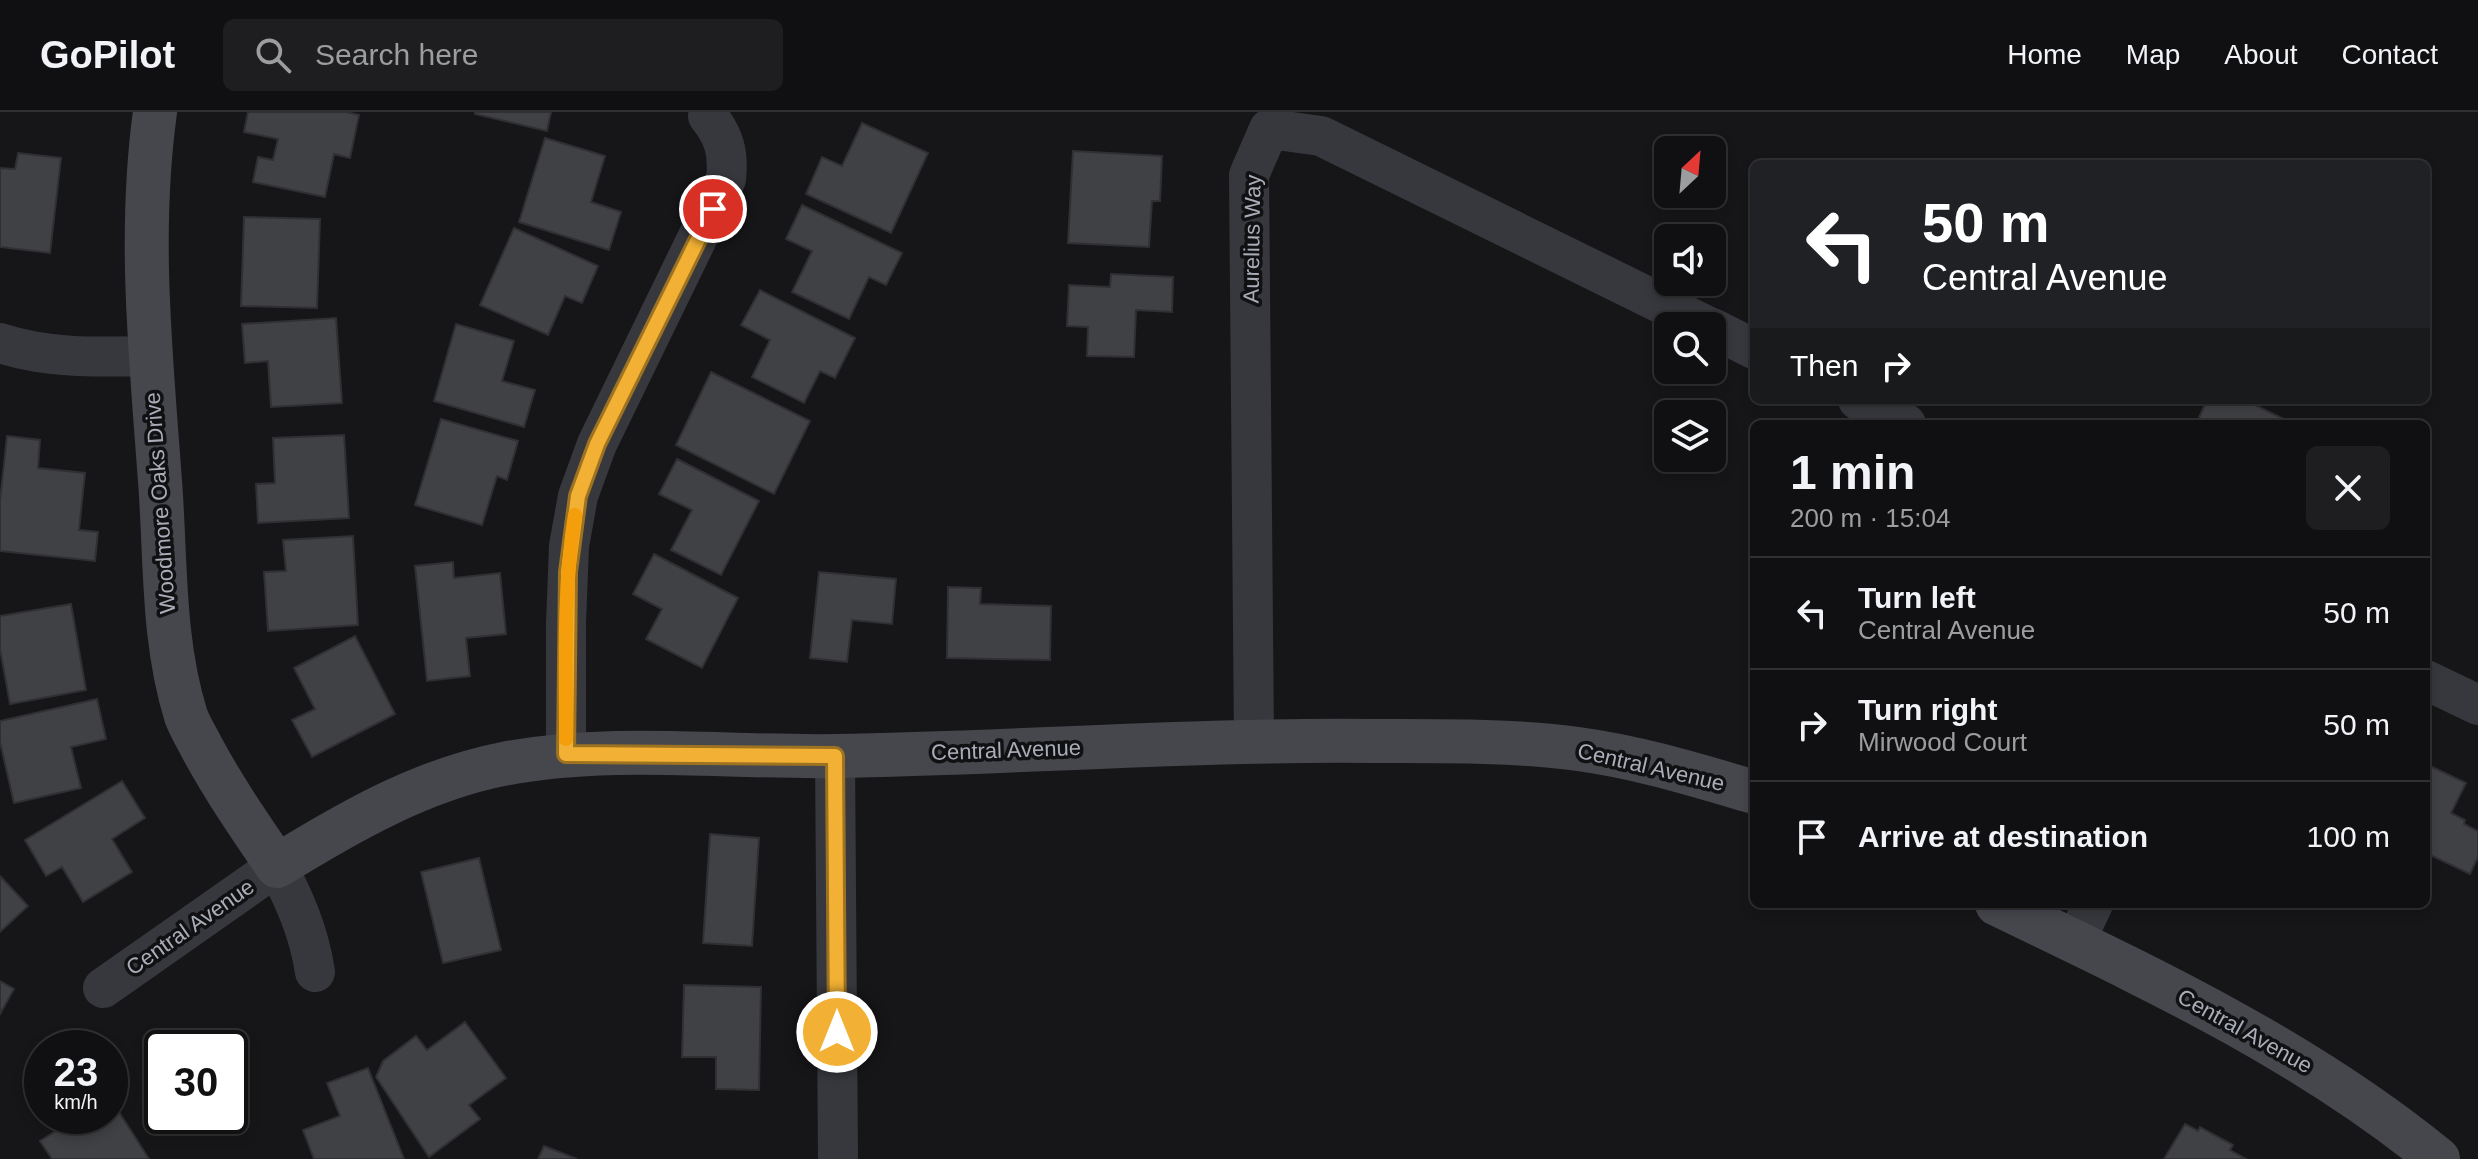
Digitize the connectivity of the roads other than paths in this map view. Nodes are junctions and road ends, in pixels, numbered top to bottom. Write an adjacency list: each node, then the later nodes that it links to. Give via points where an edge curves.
1 (155, 112): 7 (street, Woodmore Oaks Drive, via 146,248)
2 (708, 116): 13 (street, via 729,154 726,179 597,444 578,496 569,561)
3 (1679, 312): 12 (street, Aurelius Way, via 1321,136 1269,129 1249,175)
4 (1726, 335): 6 (street, Aurelius Way)
5 (0, 343): 7 (street, via 67,357)
6 (1750, 347)
7 (150, 356): 16 (street, Woodmore Oaks Drive, via 172,661 187,719)
8 (1866, 404): 9 (street)
9 (1898, 420)
10 (2430, 682): 11 (street)
11 (2478, 705)
12 (1254, 740): 14 (street, Central Avenue); 15 (street, Central Avenue, via 1485,741 1578,749 1669,767)
13 (566, 754): 14 (street, Central Avenue); 16 (street, Central Avenue, via 439,782 381,806)
14 (835, 756): 21 (street)
15 (1750, 791)
16 (277, 866): 19 (street, Central Avenue, via 301,912); 20 (street, Central Avenue)
17 (2015, 908): 18 (street, Central Avenue)
18 (2084, 923): 22 (street, Central Avenue, via 2326,1077)
19 (315, 972)
20 (103, 988)
21 (838, 1159)
22 (2438, 1159)

